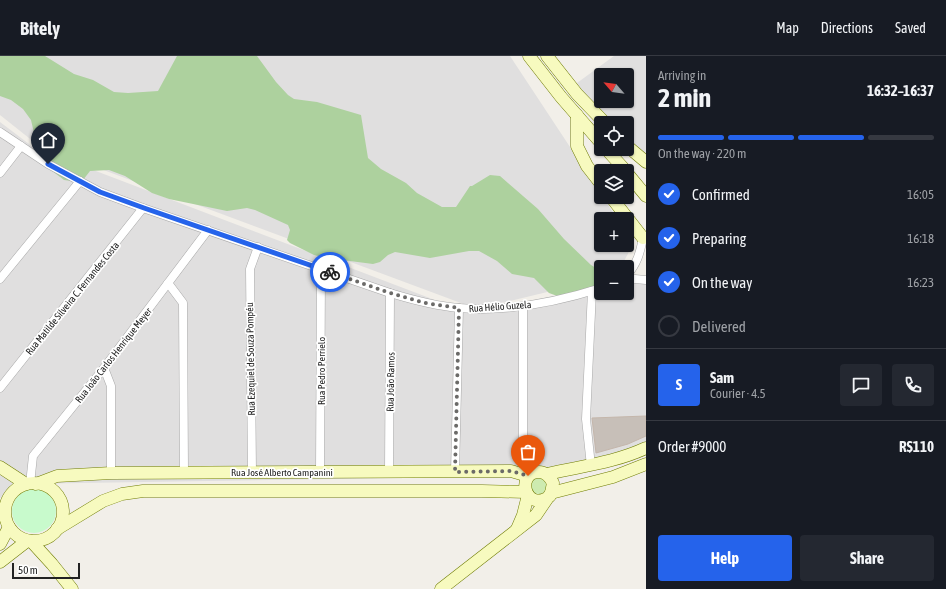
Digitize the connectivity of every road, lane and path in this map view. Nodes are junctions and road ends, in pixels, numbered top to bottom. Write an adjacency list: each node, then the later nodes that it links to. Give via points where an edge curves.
1 (529, 56): 3 (street)
2 (547, 56): 4 (street)
3 (577, 115): 6 (street); 13 (street, via 577,146)
4 (598, 116)
5 (0, 132): 7 (street, Rua Hélio Guzela)
6 (594, 135)
7 (21, 146): 12 (street); 14 (street, Rua Hélio Guzela)
8 (634, 152): 10 (street)
9 (612, 156): 11 (street)
10 (646, 162)
11 (619, 164)
12 (0, 172)
13 (594, 175)
14 (80, 181): 18 (street, Rua Hélio Guzela, via 100,192); 25 (street)
15 (634, 182): 16 (street)
16 (646, 196)
17 (616, 204): 20 (street)
18 (144, 208): 19 (street, Rua Hélio Guzela); 33 (street, Rua Matilde Silveira C. Fernandes Costa)
19 (208, 230): 21 (street, Rua Hélio Guzela); 27 (street, Rua João Carlos Henrique Meyer)
20 (644, 241): 22 (street)
21 (258, 247): 23 (street, Rua Hélio Guzela); 40 (street, Rua Ezequiel de Souza Pompéu, via 250,269)
22 (634, 267)
23 (321, 269): 29 (street, Rua Hélio Guzela); 41 (street, Rua Pedro Perrielo)
24 (634, 278): 26 (street)
25 (0, 279)
26 (646, 280)
27 (168, 283): 32 (street, Rua João Carlos Henrique Meyer); 39 (street, via 183,303)
28 (592, 291): 30 (street, Rua Hélio Guzela); 36 (street, via 586,419)
29 (390, 293): 31 (street, Rua Hélio Guzela, via 425,303); 42 (street, Rua João Ramos)
30 (523, 306): 31 (street, Rua Hélio Guzela); 46 (street, via 523,459)
31 (459, 308): 43 (street)
32 (104, 368): 44 (street, via 111,386); 47 (street, Rua João Carlos Henrique Meyer, via 33,456)
33 (0, 388)
34 (646, 448): 36 (street)
35 (646, 464): 50 (street, via 613,477)
36 (591, 466): 45 (street)
37 (0, 467): 47 (street)
38 (0, 472): 48 (street)
39 (184, 472): 40 (street, Rua José Alberto Campanini); 44 (street, Rua José Alberto Campanini)
40 (252, 472): 41 (street, Rua José Alberto Campanini)
41 (320, 472): 42 (street, Rua José Alberto Campanini)
42 (389, 472): 43 (street, Rua José Alberto Campanini)
43 (455, 472): 46 (street, Rua José Alberto Campanini, via 511,471)
44 (111, 473): 47 (street, Rua José Alberto Campanini, via 57,476)
45 (547, 474): 46 (street, via 535,472); 50 (street, via 553,483)
46 (529, 476): 49 (street, via 524,487)
47 (31, 484): 48 (street); 53 (street, via 46,486 60,500 63,510)
48 (8, 494): 51 (street)
49 (527, 494): 50 (street, via 539,500); 52 (street); 53 (street, Rua José Alberto Campanini, via 482,491 143,492 122,494 104,500)
50 (550, 494): 52 (street, via 536,515)
51 (6, 526): 54 (street); 55 (street)
52 (517, 530): 59 (street)
53 (55, 531): 54 (street, via 47,538); 57 (street, via 49,546)
54 (29, 541): 56 (street); 57 (street)
55 (0, 544)
56 (0, 562)
57 (52, 564): 58 (street)
58 (72, 589)
59 (441, 589)

